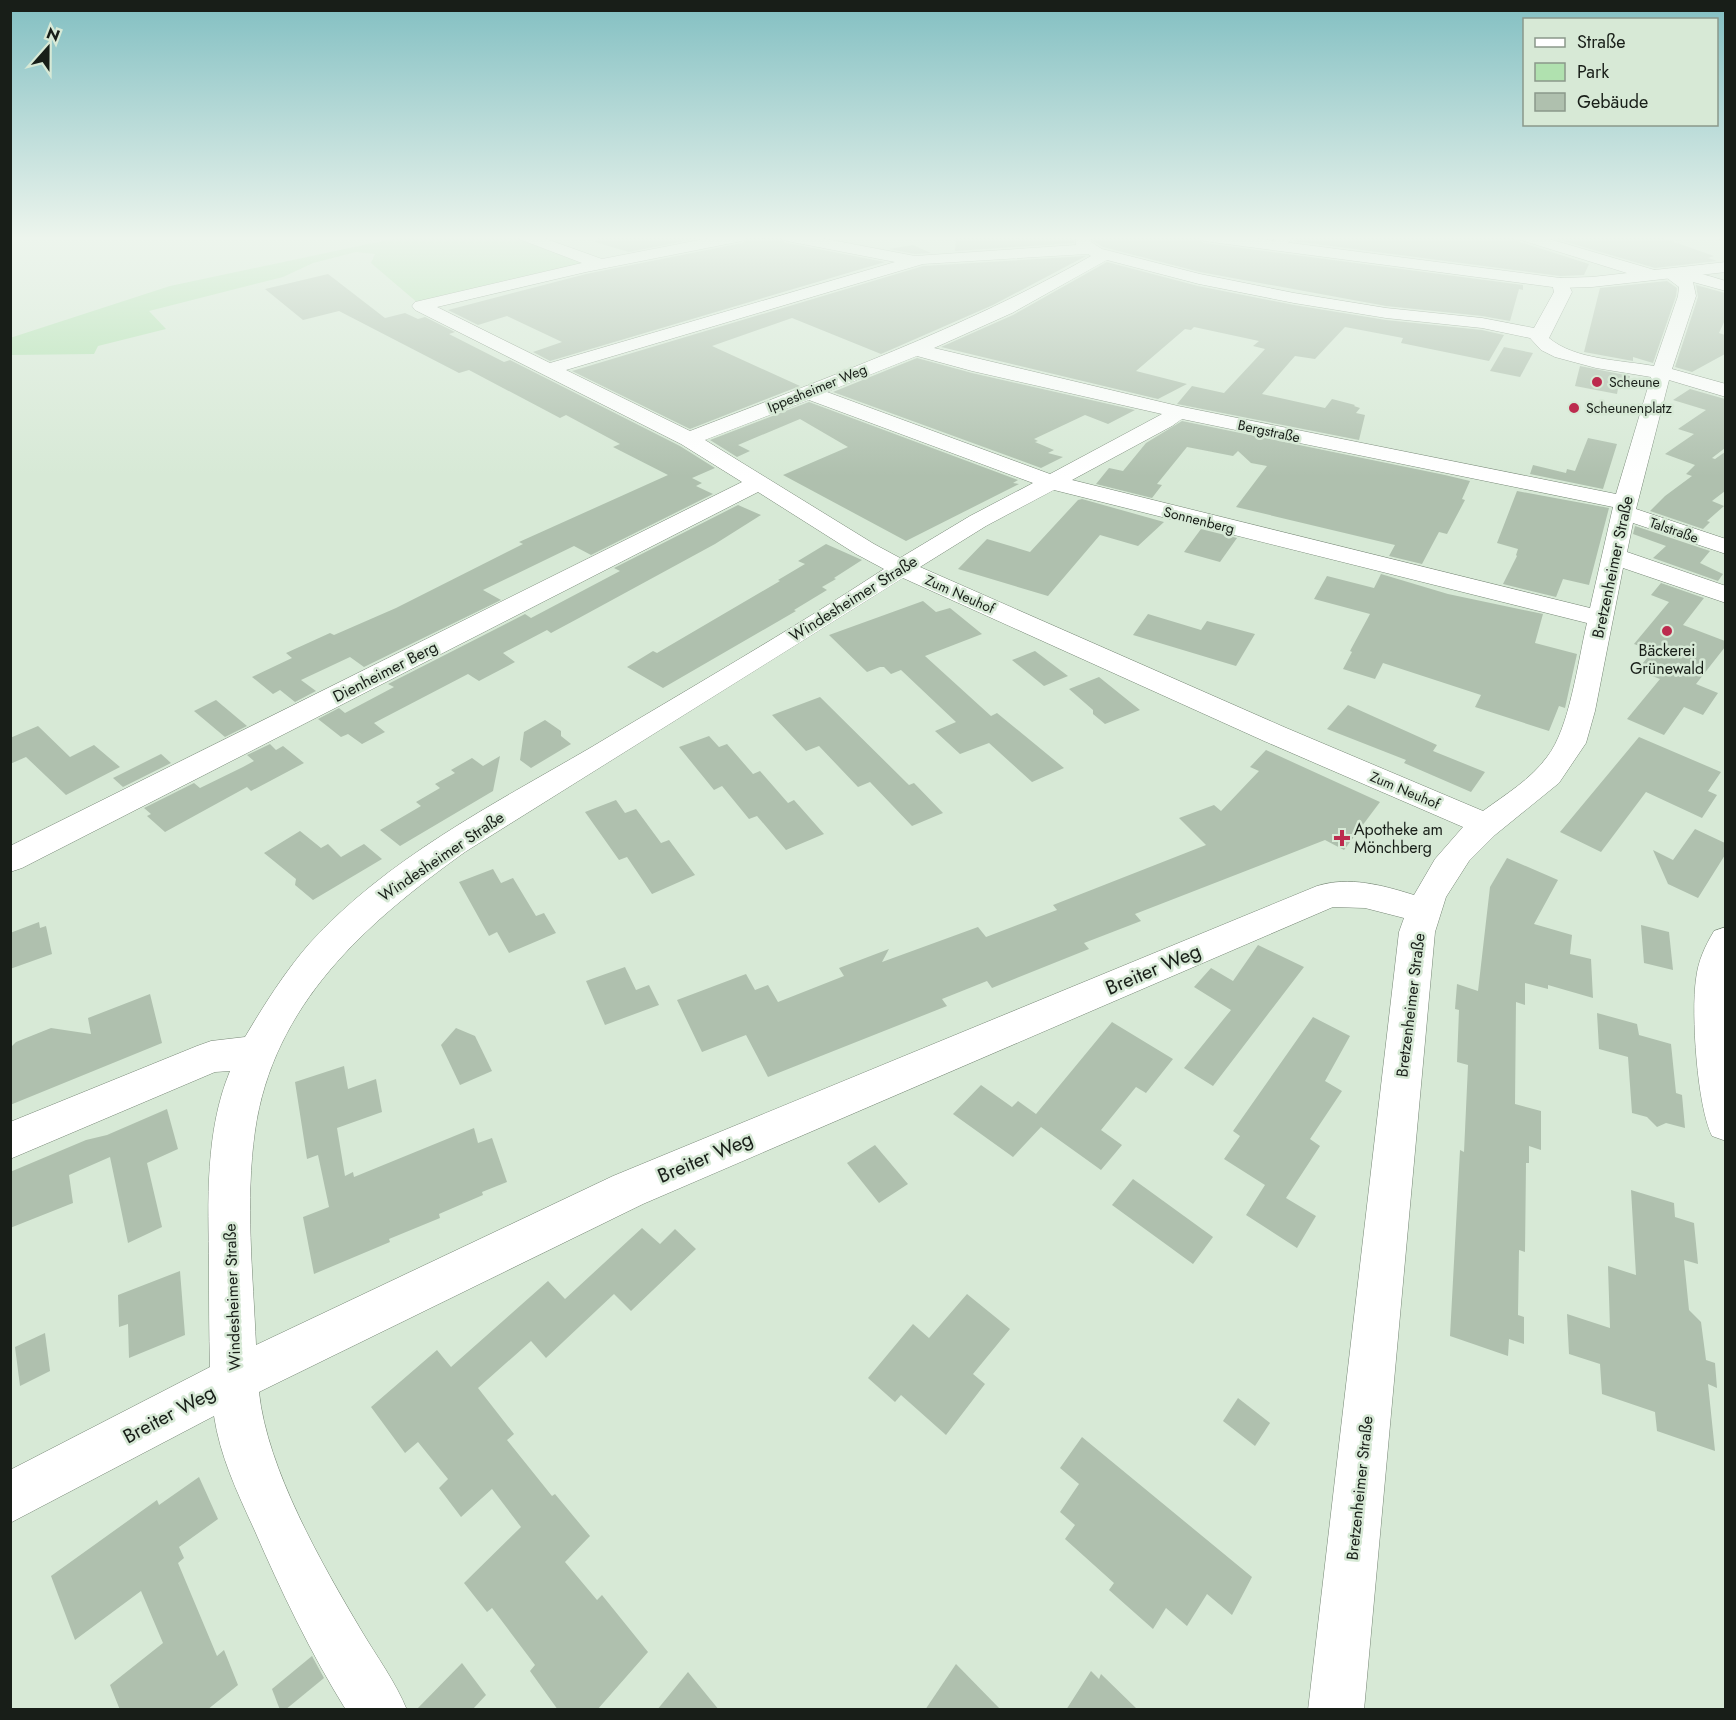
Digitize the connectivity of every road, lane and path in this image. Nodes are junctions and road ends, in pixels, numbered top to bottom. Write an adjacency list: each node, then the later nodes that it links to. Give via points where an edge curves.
1 (443, 316): 10 (street, Zum Neuhof)
2 (728, 316): 10 (street)
3 (988, 316): 8 (street, Ippesheimer Weg)
4 (1417, 316): 7 (street, via 1482,323)
5 (1550, 316): 7 (street)
6 (1679, 316): 9 (street, Bretzenheimer Straße)
7 (1540, 335): 9 (street, via 1543,344 1564,354)
8 (915, 349): 12 (street, Ippesheimer Weg); 13 (street, Bergstraße)
9 (1666, 361): 11 (street); 17 (street, Bretzenheimer Straße)
10 (549, 369): 14 (street, Zum Neuhof)
11 (1725, 391)
12 (807, 392): 14 (street, Ippesheimer Weg); 16 (street, Sonnenberg)
13 (1178, 412): 16 (street, Windesheimer Straße); 17 (street, Bergstraße)
14 (689, 439): 15 (street, Zum Neuhof)
15 (760, 482): 20 (street, Zum Neuhof); 24 (street, Dienheimer Berg)
16 (1051, 482): 20 (street, Windesheimer Straße); 22 (street, Sonnenberg)
17 (1624, 508): 18 (street, Talstraße); 19 (street, Bretzenheimer Straße)
18 (1725, 547)
19 (1614, 556): 21 (street); 22 (street, Bretzenheimer Straße)
20 (901, 568): 23 (street, Zum Neuhof); 27 (street, Windesheimer Straße, via 447,848 370,904 336,937 278,1013)
21 (1725, 595)
22 (1600, 619): 23 (street, Bretzenheimer Straße, via 1577,724 1567,751 1539,787)
23 (1487, 825): 25 (street, Bretzenheimer Straße, via 1458,851)
24 (10, 860)
25 (1423, 911): 30 (street, Breiter Weg, via 1366,895 1329,895 628,1190); 33 (street, Bretzenheimer Straße, via 1412,968)
26 (1725, 940): 28 (street, via 1714,973 1713,1007)
27 (257, 1052): 29 (street, via 211,1057); 30 (street, Windesheimer Straße, via 232,1139 229,1213)
28 (1725, 1124)
29 (10, 1141)
30 (235, 1379): 31 (street, Breiter Weg); 32 (street, Windesheimer Straße, via 238,1419 254,1473 295,1565 342,1653)
31 (10, 1498)
32 (379, 1710)
33 (1336, 1710)

